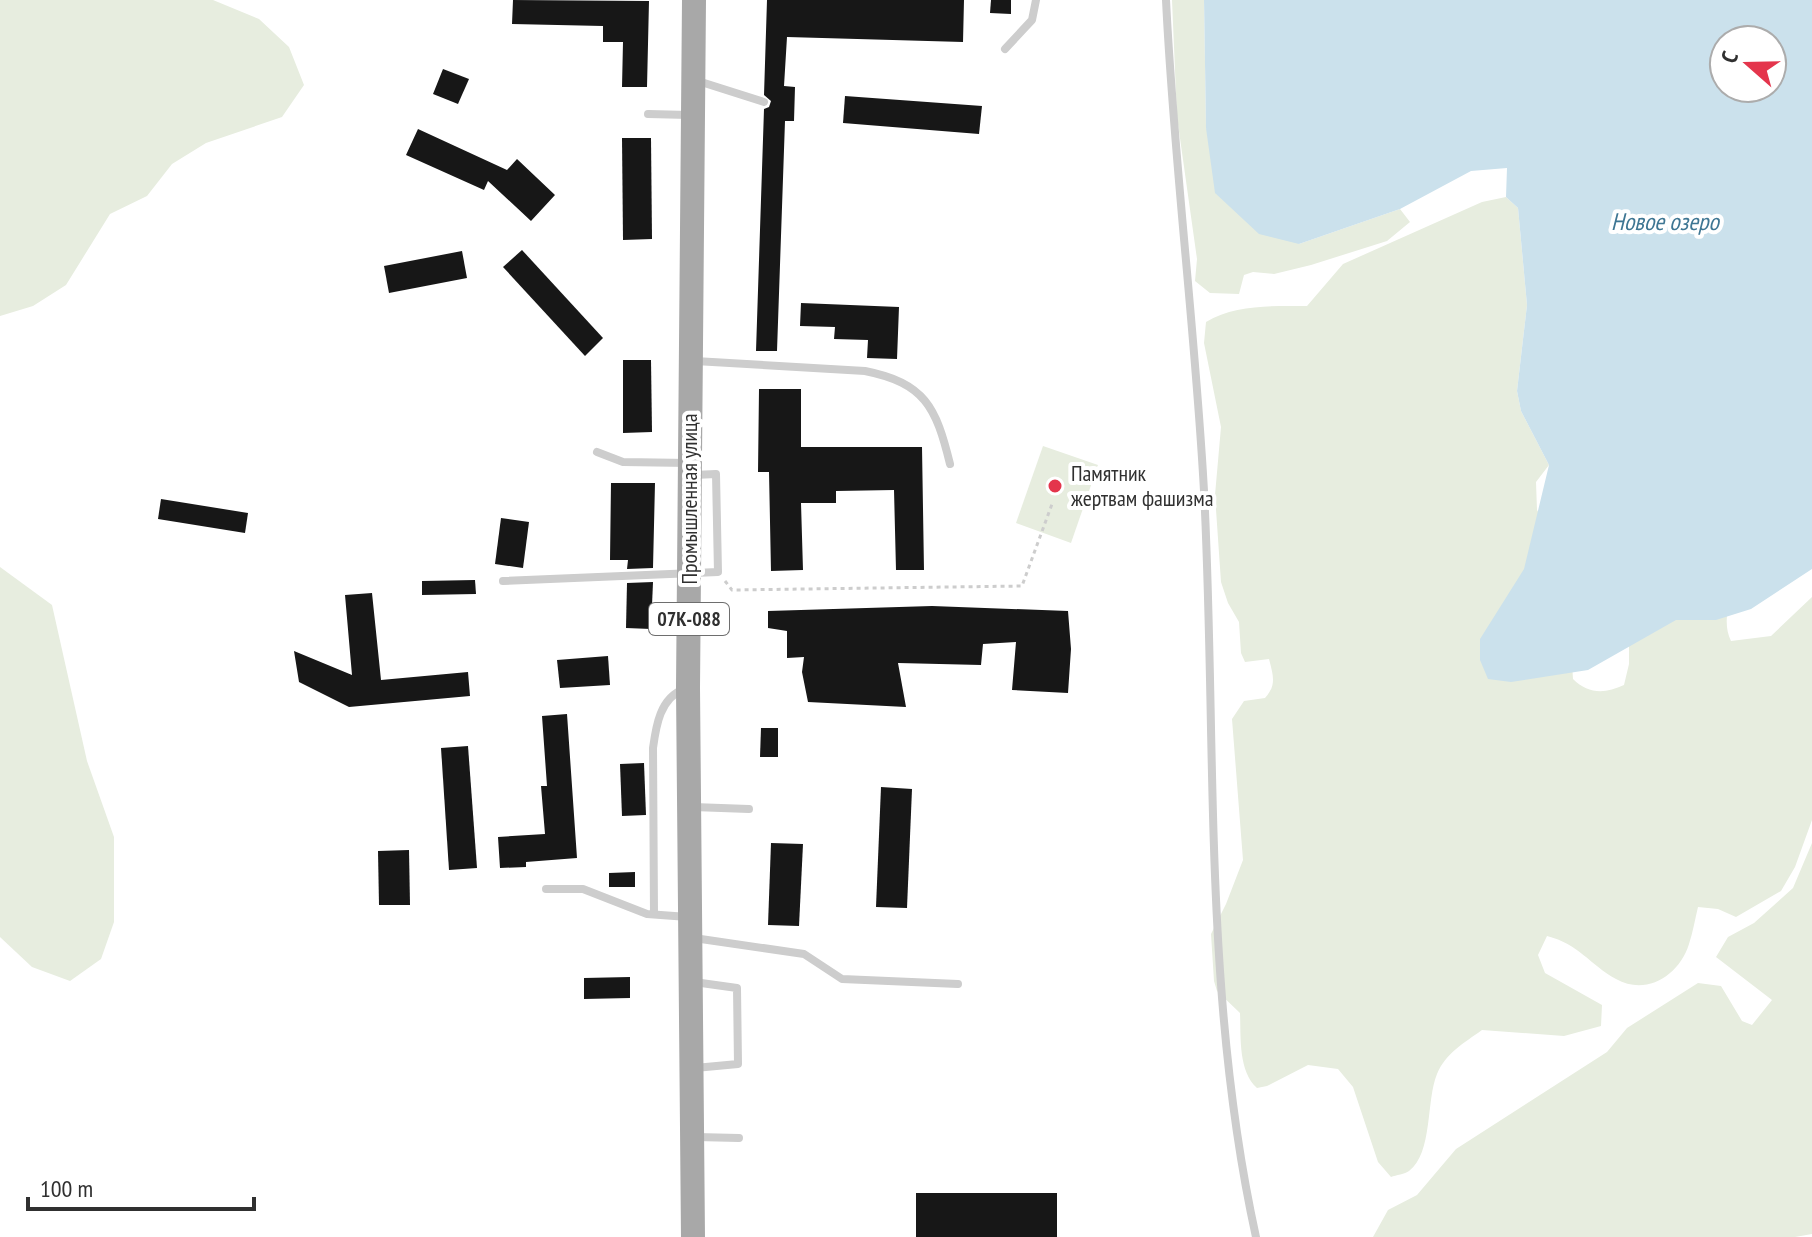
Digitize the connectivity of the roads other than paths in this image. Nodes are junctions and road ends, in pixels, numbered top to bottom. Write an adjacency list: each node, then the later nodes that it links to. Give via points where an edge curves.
1 (694, 0): 5 (main road, Промышленная улица / 07К-088)
2 (1036, 0): 4 (lane, via 1032,20)
3 (1166, 0): 27 (lane, via 1204,492 1215,908 1230,1083)
4 (1005, 49)
5 (693, 80): 6 (lane); 8 (main road, Промышленная улица / 07К-088)
6 (764, 102)
7 (648, 114): 8 (lane)
8 (693, 115): 9 (main road, Промышленная улица / 07К-088)
9 (690, 360): 11 (lane, via 892,376 912,386 926,403 942,430); 12 (main road, Промышленная улица / 07К-088)
10 (597, 452): 12 (lane, via 623,462)
11 (950, 464)
12 (689, 469): 13 (main road, Промышленная улица / 07К-088); 13 (lane, via 716,474 718,572)
13 (689, 573): 14 (lane); 15 (main road, Промышленная улица / 07К-088)
14 (503, 581)
15 (688, 688): 16 (main road, Промышленная улица / 07К-088); 19 (lane, via 664,706 653,748)
16 (689, 807): 17 (lane); 20 (main road, Промышленная улица / 07К-088)
17 (749, 809)
18 (546, 889): 19 (lane, via 583,889)
19 (654, 914): 20 (lane)
20 (689, 927): 21 (main road, Промышленная улица / 07К-088); 22 (lane, via 804,954 842,979)
21 (690, 981): 23 (main road, Промышленная улица / 07К-088); 23 (lane, via 737,988 738,1064)
22 (958, 984)
23 (690, 1068): 24 (main road, Промышленная улица / 07К-088)
24 (691, 1137): 25 (lane); 26 (main road, Промышленная улица / 07К-088)
25 (739, 1138)
26 (693, 1237)
27 (1256, 1237)

